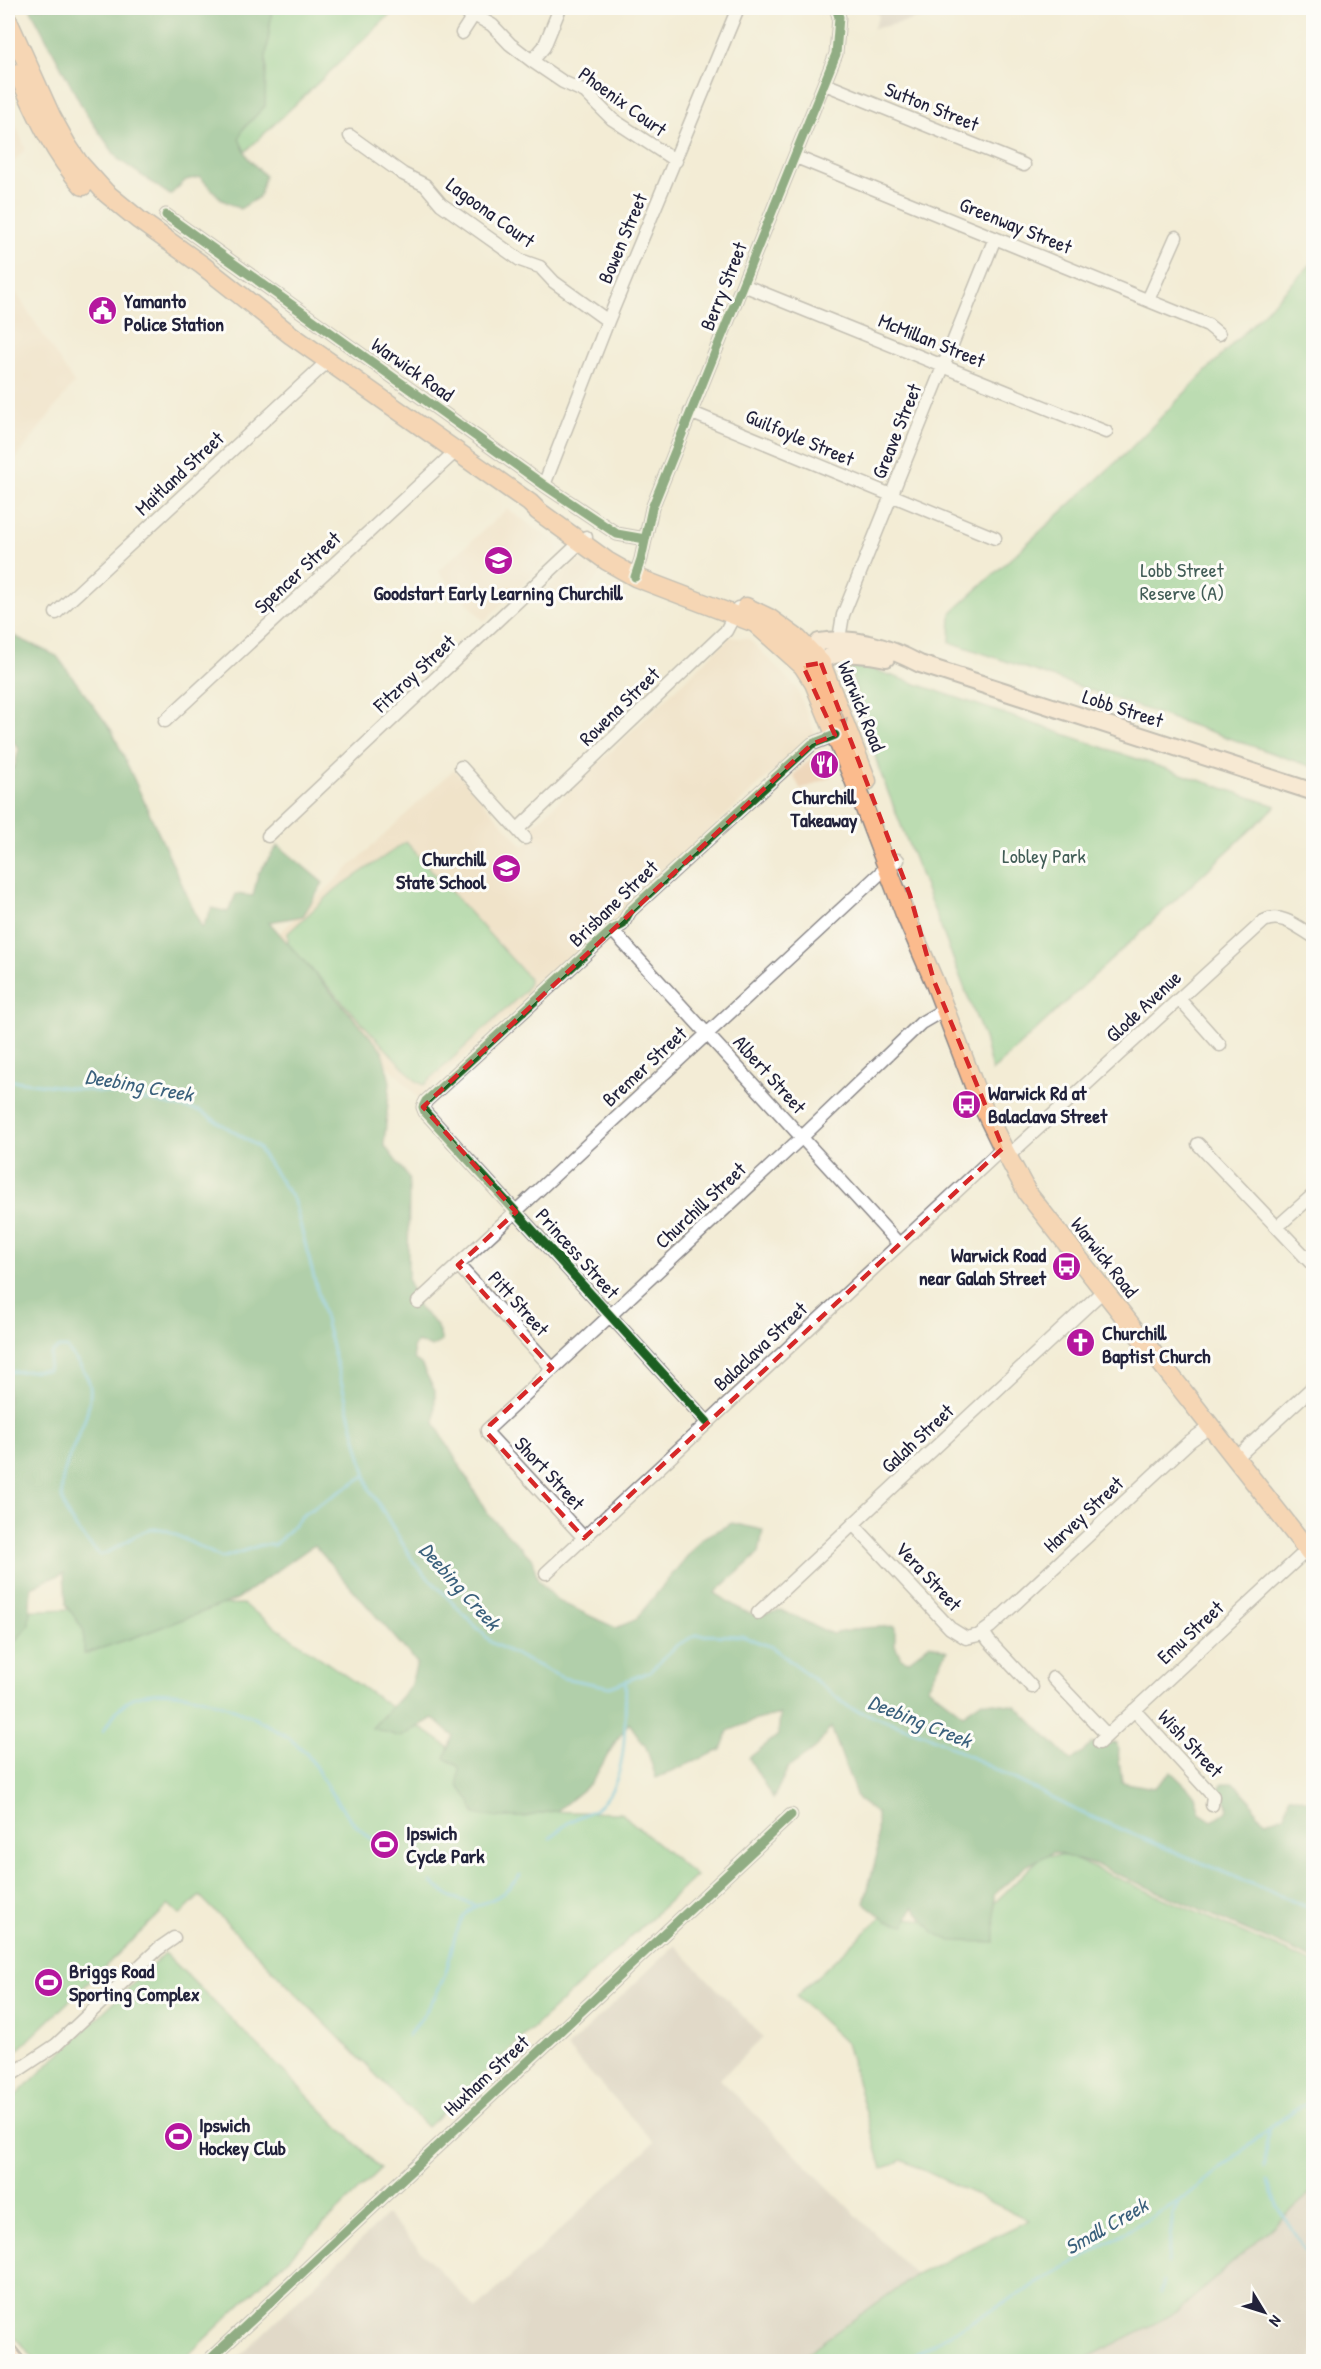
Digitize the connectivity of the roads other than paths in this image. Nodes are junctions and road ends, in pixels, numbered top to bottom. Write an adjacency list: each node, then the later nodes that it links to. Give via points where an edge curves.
1 (462, 8): 5 (street, Phoenix Court)
2 (560, 8): 9 (street, via 544,47)
3 (738, 8): 13 (street, Bowen Street)
4 (836, 8): 10 (street, Berry Street, via 836,54)
5 (473, 16): 7 (street); 9 (street, Phoenix Court, via 492,25)
6 (8, 21): 22 (main road, Warwick Road, via 51,116 92,178 139,220)
7 (462, 33)
8 (8, 50): 22 (main road, Warwick Road, via 55,149 93,196 151,244)
9 (532, 61): 13 (street, Phoenix Court, via 585,92 612,119)
10 (825, 84): 12 (street, Berry Street); 14 (street, Sutton Street)
11 (350, 136): 20 (street, Lagoona Court, via 425,185 441,204 520,260 540,267 554,282)
12 (796, 157): 17 (street, Greenway Street); 18 (street, Berry Street)
13 (676, 161): 20 (street, Bowen Street)
14 (1024, 165)
15 (166, 214): 28 (street, Warwick Road)
16 (1176, 237): 19 (street)
17 (995, 238): 19 (street, Greenway Street); 24 (street, Greave Street)
18 (743, 285): 24 (street, McMillan Street); 25 (street, Berry Street)
19 (1149, 300): 21 (street, Greenway Street, via 1208,325)
20 (608, 321): 28 (street, Bowen Street)
21 (1219, 334)
22 (291, 335): 23 (main road, Warwick Road)
23 (328, 361): 27 (main road, Warwick Road); 35 (street, Maitland Street)
24 (944, 365): 26 (street, McMillan Street); 29 (street, Greave Street)
25 (690, 412): 29 (street, Guilfoyle Street); 31 (street, Berry Street, via 652,508)
26 (1106, 432)
27 (456, 451): 32 (main road, Warwick Road); 39 (street, Spencer Street)
28 (544, 485): 31 (street, Warwick Road, via 617,534)
29 (891, 496): 30 (street, Guilfoyle Street); 36 (street, Greave Street, via 843,615)
30 (995, 538)
31 (645, 539): 33 (street, Berry Street)
32 (583, 540): 33 (main road, Warwick Road); 43 (street, Fitzroy Street)
33 (637, 573): 34 (main road, Warwick Road)
34 (738, 610): 37 (main road, Warwick Road); 41 (street, Rowena Street, via 726,631 522,833)
35 (56, 613)
36 (839, 639): 37 (main road, via 819,642); 38 (main road, Lobb Street, via 867,643)
37 (812, 660): 38 (main road, Lobb Street, via 865,654); 40 (main road, Warwick Road, via 814,683); 44 (main road, Warwick Road, one-way to 44)
38 (920, 664): 42 (main road, Lobb Street)
39 (165, 721)
40 (835, 735): 44 (main road, Warwick Road); 45 (street, Brisbane Street, via 812,744 630,911 622,926)
41 (461, 767)
42 (1314, 792)
43 (268, 836)
44 (893, 863): 48 (main road, Warwick Road, via 905,914); 49 (street, Bremer Street)
45 (612, 930): 49 (street, Albert Street); 51 (street, Brisbane Street)
46 (1314, 937): 47 (street, Glode Avenue, via 1287,920 1272,917)
47 (1179, 999): 50 (street); 54 (street, Glode Avenue)
48 (945, 1009): 52 (street, Churchill Street, via 921,1023); 54 (main road, Warwick Road, via 980,1101)
49 (707, 1034): 52 (street, Albert Street); 56 (street, Bremer Street)
50 (1220, 1045)
51 (423, 1107): 56 (street, Princess Street)
52 (801, 1138): 58 (street, Albert Street); 63 (street, Churchill Street)
53 (1198, 1144): 57 (street)
54 (1005, 1153): 58 (street, Balaclava Street); 61 (main road, Warwick Road, via 1028,1194)
55 (1314, 1194): 57 (street)
56 (516, 1212): 59 (street, Bremer Street); 63 (street, Princess Street)
57 (1277, 1227): 60 (street)
58 (899, 1244): 66 (street, Balaclava Street)
59 (458, 1265): 62 (street, Bremer Street); 64 (street, Pitt Street)
60 (1314, 1266)
61 (1103, 1291): 67 (main road, Warwick Road); 70 (street, Galah Street)
62 (418, 1302)
63 (609, 1314): 64 (street, Churchill Street); 66 (street, Princess Street)
64 (552, 1368): 68 (street, Churchill Street, via 490,1425)
65 (1314, 1386): 69 (street)
66 (707, 1422): 71 (street, Balaclava Street)
67 (1211, 1426): 69 (main road, Warwick Road); 75 (street, Harvey Street)
68 (488, 1434): 71 (street, Short Street)
69 (1236, 1458): 72 (main road, Warwick Road)
70 (853, 1524): 74 (street, Galah Street); 75 (street, Vera Street, via 958,1635 966,1638)
71 (584, 1538): 73 (street, Balaclava Street)
72 (1310, 1554): 78 (street, Emu Street)
73 (546, 1573)
74 (758, 1613)
75 (983, 1632): 77 (street)
76 (1053, 1678): 78 (street, Emu Street, via 1103,1739)
77 (1032, 1687)
78 (1134, 1710): 79 (street, Wish Street, via 1213,1796)
79 (1212, 1805)
80 (791, 1815): 85 (street, Huxham Street)
81 (174, 1938): 82 (street, via 56,2044)
82 (8, 2077)
83 (8, 2352): 84 (main road)
84 (16, 2361)
85 (207, 2361)

